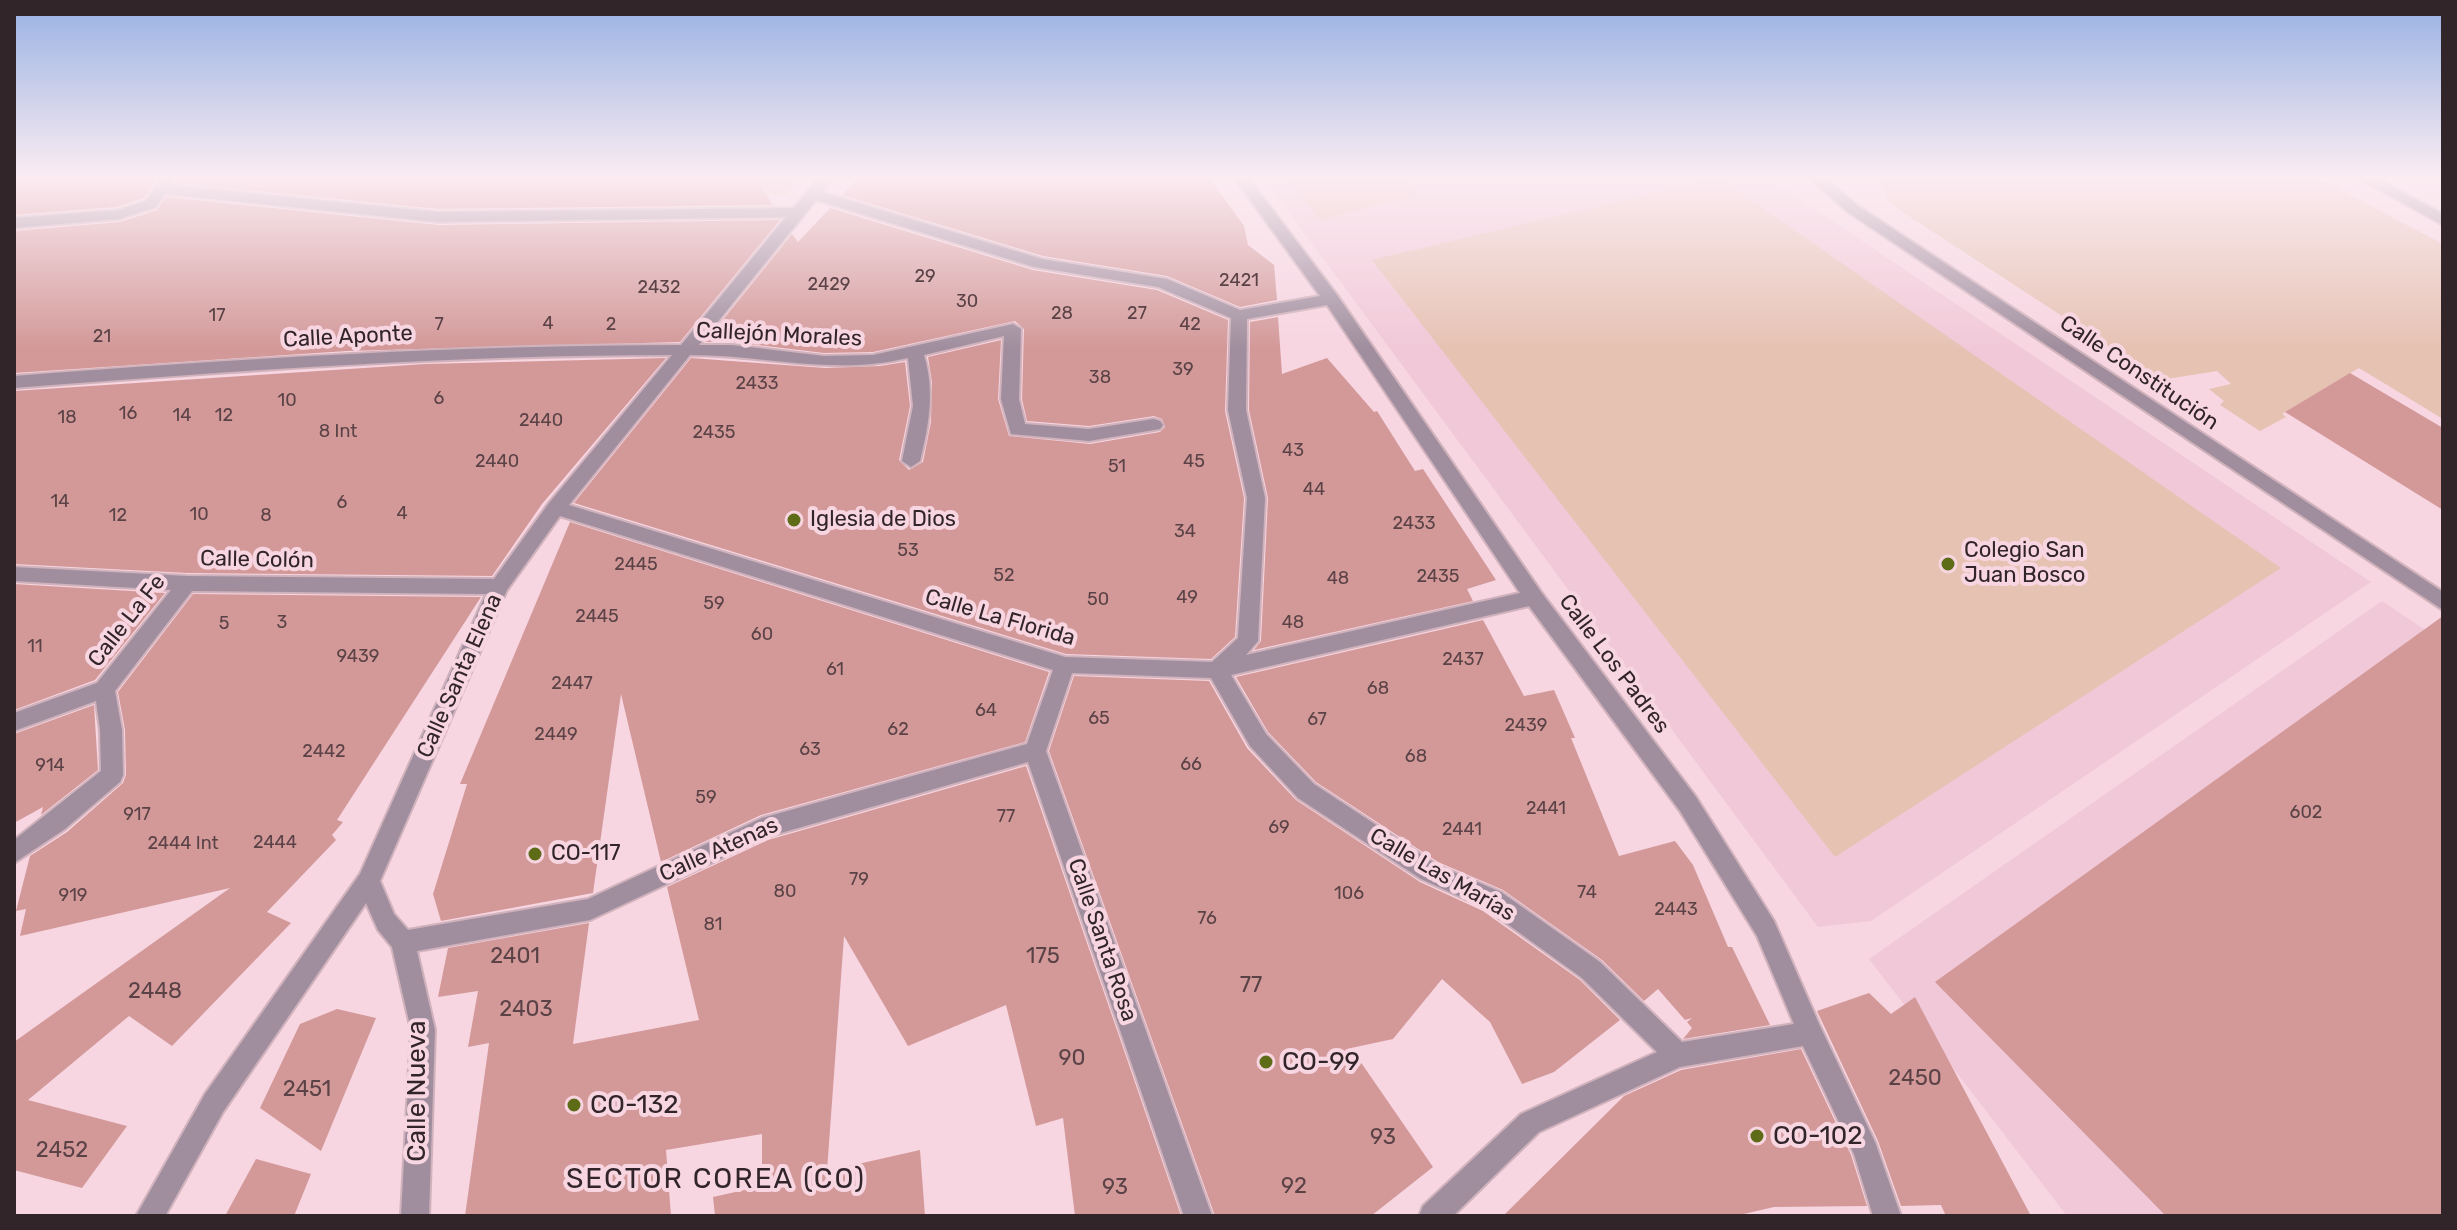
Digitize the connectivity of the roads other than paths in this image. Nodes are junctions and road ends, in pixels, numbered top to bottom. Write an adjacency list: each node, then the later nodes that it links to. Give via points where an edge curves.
1 (782, 233): 7 (street, Calle Santa Elena)
2 (940, 233): 6 (street, via 1040,264 1161,283)
3 (1282, 233): 5 (street, Calle Los Padres)
4 (1890, 233): 17 (street, Calle Constitución)
5 (1331, 299): 6 (street); 16 (street, Calle Los Padres)
6 (1239, 315): 19 (street, via 1237,410 1256,498 1248,641)
7 (684, 352): 8 (street, Callejón Morales, via 732,350 824,362 873,361); 9 (street, Calle Aponte, via 526,350); 12 (street, Calle Santa Elena)
8 (915, 352): 10 (street, Callejón Morales, via 1013,329 1010,399 1017,430 1089,435); 11 (street, via 922,382 920,427)
9 (14, 382)
10 (1154, 425)
11 (911, 461)
12 (556, 508): 15 (street, Calle Santa Elena); 18 (street, Calle La Florida)
13 (14, 574): 14 (street, Calle Colón)
14 (187, 583): 15 (street, Calle Colón); 20 (street, Calle La Fe)
15 (499, 587): 24 (street, Calle Santa Elena)
16 (1534, 597): 19 (street, Calle La Florida); 26 (street, Calle Los Padres, via 1688,804 1766,929)
17 (2443, 602)
18 (1065, 665): 19 (street, Calle La Florida); 22 (street)
19 (1217, 670): 27 (street, Calle Las Marías, via 1258,740 1306,791 1429,872 1493,900 1591,970)
20 (104, 689): 21 (street, Calle La Fe); 23 (street, via 112,775)
21 (14, 722)
22 (1035, 751): 25 (street, Calle Atenas, via 762,828 590,909); 30 (street, Calle Santa Rosa)
23 (14, 853)
24 (368, 881): 25 (street, Calle Nueva, via 386,922); 28 (street, Calle Santa Elena, via 214,1103)
25 (403, 942): 29 (street, Calle Nueva, via 423,1030)
26 (1810, 1033): 27 (street); 32 (street, Calle Los Padres, via 1866,1151)
27 (1678, 1055): 31 (street, via 1530,1123)
28 (150, 1216)
29 (415, 1216)
30 (1198, 1216)
31 (1433, 1216)
32 (1887, 1216)

